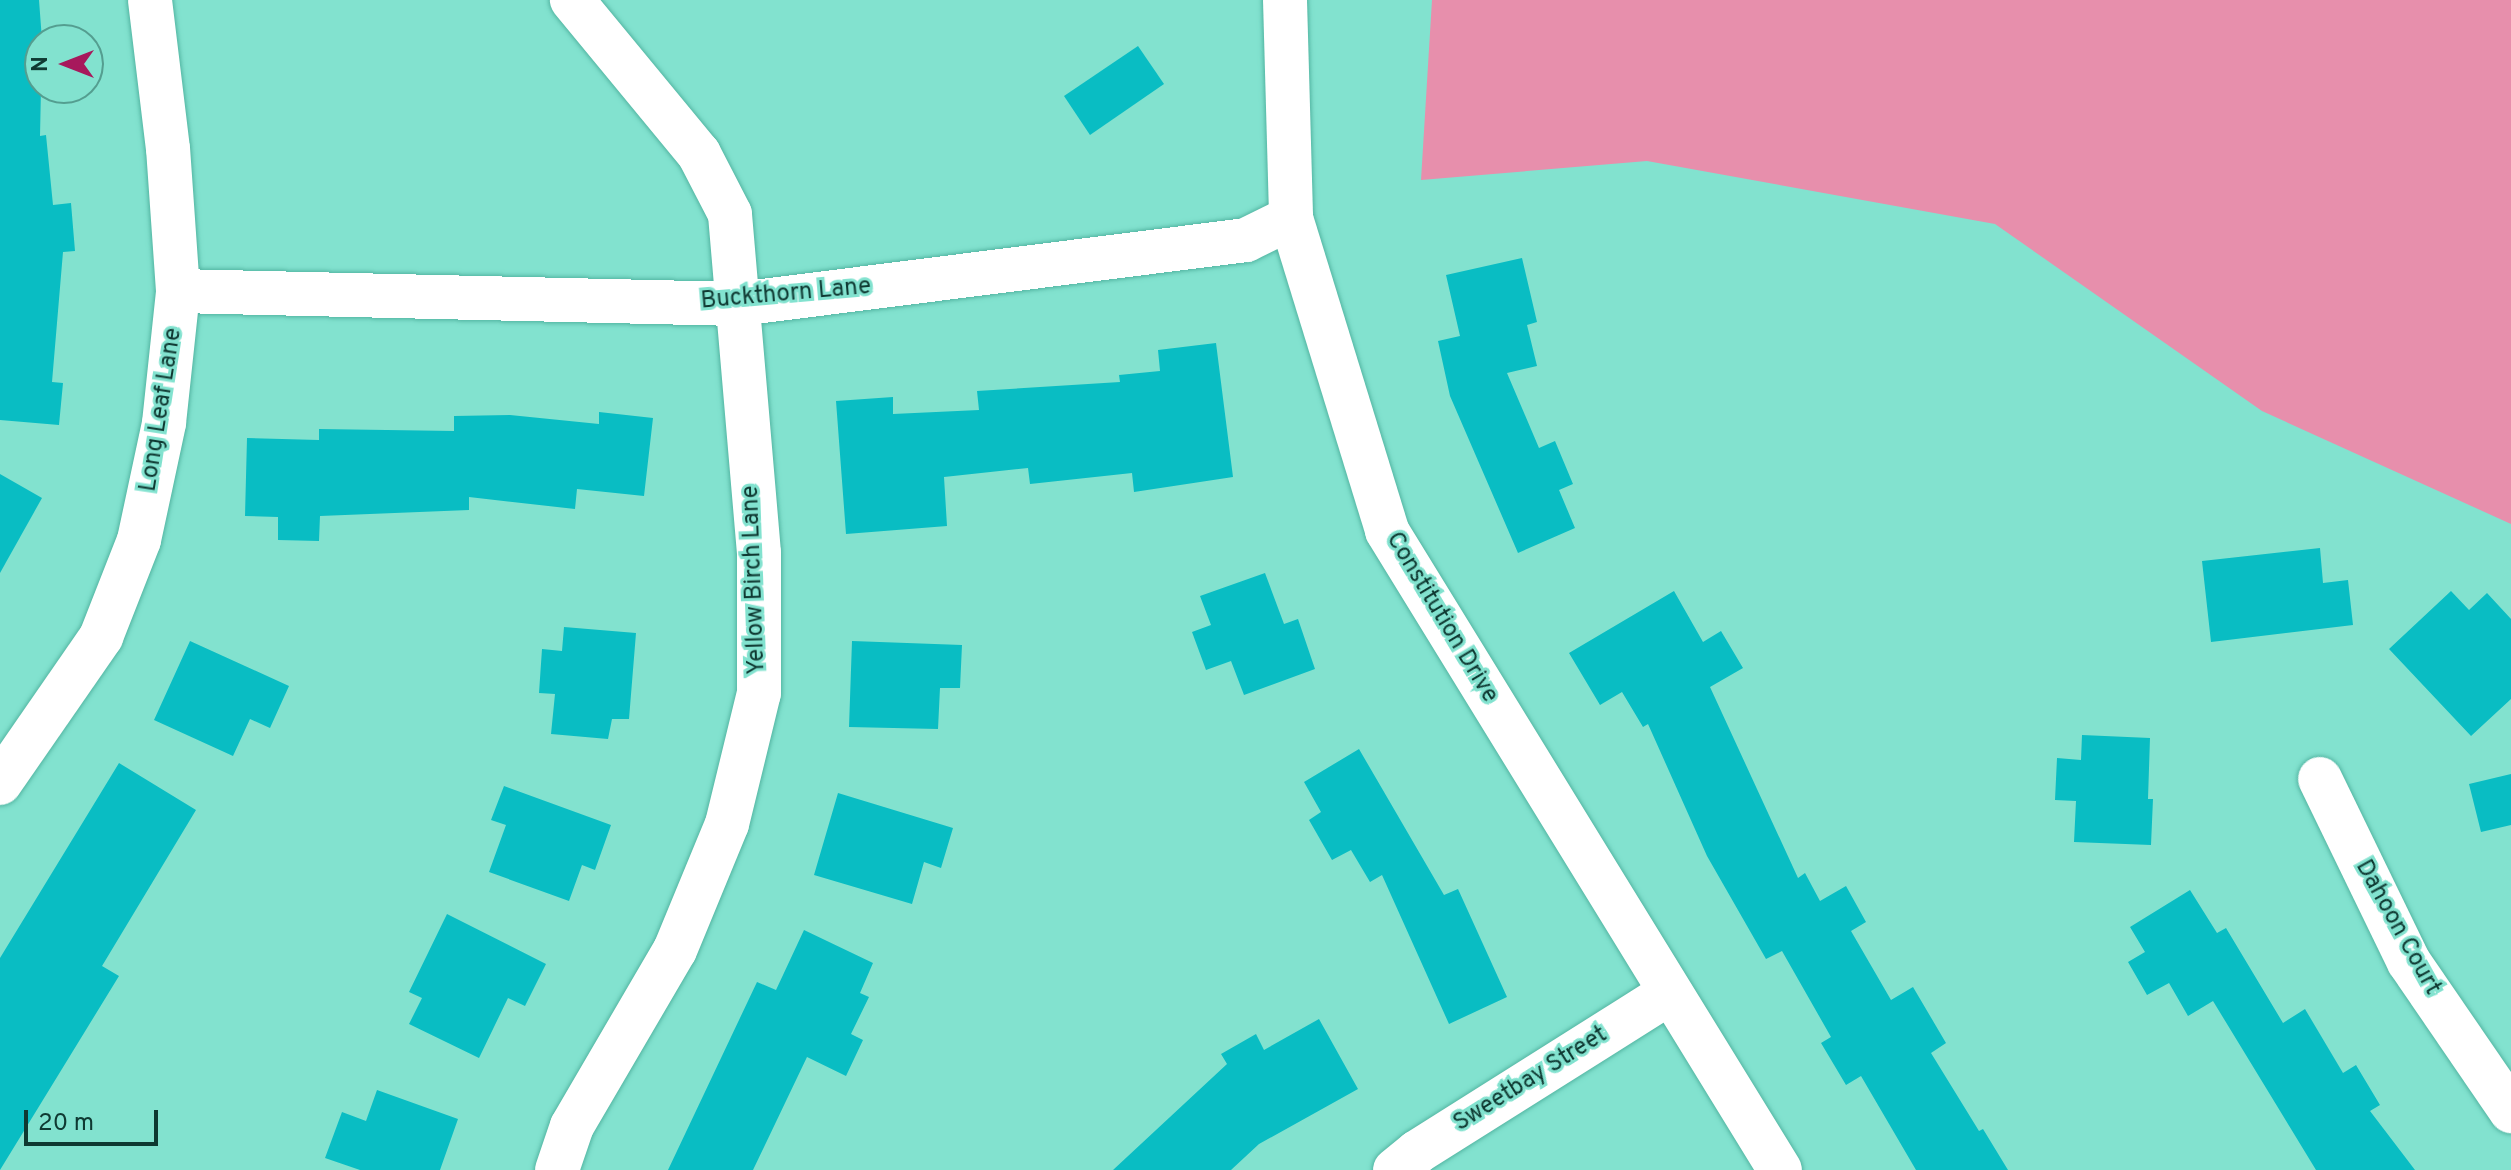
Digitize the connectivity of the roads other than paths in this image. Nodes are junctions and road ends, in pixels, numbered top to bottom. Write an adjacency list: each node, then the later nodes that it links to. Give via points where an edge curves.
1 (150, 0): 5 (street, Long Leaf Lane)
2 (572, 0): 6 (street, Yellow Birch Lane, via 699,154 730,214)
3 (1285, 0): 4 (street, Constitution Drive)
4 (1291, 218): 6 (street, Buckthorn Lane, via 1246,240); 10 (street, Constitution Drive, via 1387,531)
5 (178, 291): 6 (street, Buckthorn Lane); 7 (street, Long Leaf Lane, via 164,423 139,540 101,637)
6 (739, 304): 12 (street, Yellow Birch Lane, via 759,553 759,693 727,824 675,950 572,1126)
7 (13, 735): 9 (street, Long Leaf Lane)
8 (2320, 779): 11 (street, Dahoon Court, via 2409,962)
9 (0, 783)
10 (1669, 993): 13 (street, Sweetbay Street); 14 (street, Constitution Drive)
11 (2511, 1111)
12 (557, 1170)
13 (1395, 1170)
14 (1780, 1170)

